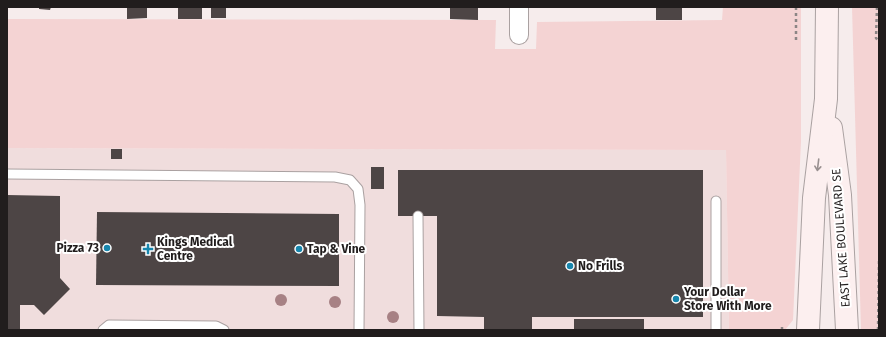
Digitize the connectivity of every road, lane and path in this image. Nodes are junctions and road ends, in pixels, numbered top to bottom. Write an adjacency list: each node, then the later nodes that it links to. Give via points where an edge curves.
1 (519, 7): 5 (street)
2 (796, 7): 6 (path)
3 (827, 7): 8 (main road, EAST LAKE BOULEVARD SE)
4 (877, 7): 7 (path, via 876,38)
5 (519, 35)
6 (796, 41)
7 (879, 42)
8 (826, 99): 13 (main road, EAST LAKE BOULEVARD SE, one-way to 13, via 814,198); 19 (main road, EAST LAKE BOULEVARD SE, via 840,195)
9 (7, 174): 16 (lane, via 336,176 350,180 358,190 360,205)
10 (716, 201): 18 (lane)
11 (418, 216): 17 (lane)
12 (879, 260): 20 (path)
13 (806, 321)
14 (103, 330): 15 (lane, via 109,325 131,325 216,326)
15 (224, 330)
16 (359, 330)
17 (419, 330)
18 (716, 330)
19 (847, 330)
20 (878, 330)

